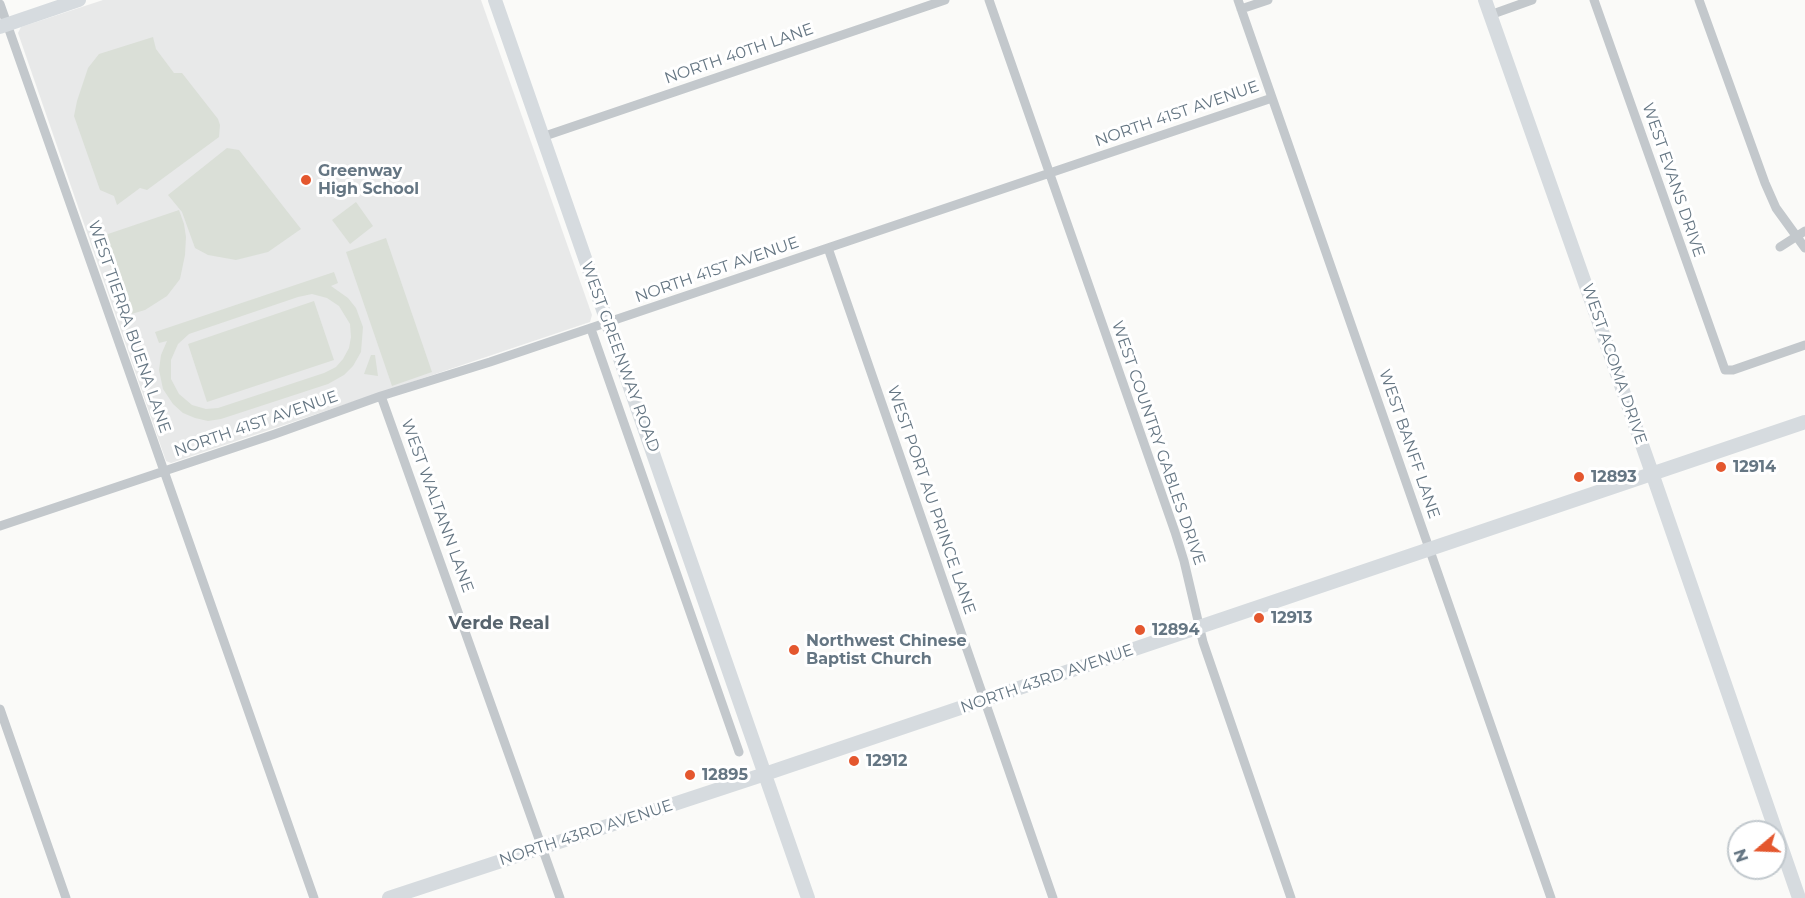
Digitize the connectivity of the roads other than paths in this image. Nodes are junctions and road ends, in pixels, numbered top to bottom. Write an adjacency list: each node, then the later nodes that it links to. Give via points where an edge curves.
1 (79, 0): 13 (main road)
2 (495, 0): 15 (main road, WEST GREENWAY ROAD)
3 (945, 0): 15 (street, NORTH 40TH LANE)
4 (989, 0): 16 (street, WEST COUNTRY GABLES DRIVE)
5 (1268, 0): 11 (street)
6 (1485, 0): 12 (main road, WEST ACOMA DRIVE)
7 (1532, 0): 12 (street)
8 (1594, 0): 24 (street, WEST EVANS DRIVE, via 1725,370)
9 (1699, 0): 18 (street, via 1765,183)
10 (0, 4): 13 (street, WEST TIERRA BUENA LANE)
11 (1239, 5): 14 (street, WEST BANFF LANE)
12 (1490, 15): 28 (main road, WEST ACOMA DRIVE)
13 (4, 25): 27 (street, WEST TIERRA BUENA LANE)
14 (1272, 98): 16 (street, NORTH 41ST AVENUE); 30 (street, WEST BANFF LANE)
15 (542, 137): 22 (main road, WEST GREENWAY ROAD)
16 (1050, 174): 20 (street, NORTH 41ST AVENUE); 31 (street, WEST COUNTRY GABLES DRIVE, via 1175,532)
17 (1805, 231): 18 (street)
18 (1795, 236): 19 (street); 21 (street)
19 (1780, 247)
20 (828, 248): 22 (street, NORTH 41ST AVENUE); 32 (street, WEST PORT AU PRINCE LANE)
21 (1805, 248)
22 (608, 322): 23 (street, NORTH 41ST AVENUE); 34 (main road, WEST GREENWAY ROAD)
23 (591, 328): 25 (street, NORTH 41ST AVENUE); 35 (street, WEST GREENWAY ROAD)
24 (1805, 345)
25 (381, 396): 27 (street, NORTH 41ST AVENUE); 38 (street, WEST WALTANN LANE)
26 (1805, 422): 28 (main road, NORTH 43RD AVENUE)
27 (163, 471): 29 (street, NORTH 41ST AVENUE); 40 (street, WEST TIERRA BUENA LANE)
28 (1652, 473): 30 (main road, NORTH 43RD AVENUE); 47 (main road, WEST ACOMA DRIVE)
29 (0, 526)
30 (1430, 548): 31 (main road, NORTH 43RD AVENUE); 46 (street, WEST BANFF LANE)
31 (1200, 627): 32 (main road, NORTH 43RD AVENUE); 45 (street, WEST COUNTRY GABLES DRIVE)
32 (985, 699): 37 (main road, NORTH 43RD AVENUE); 44 (street, WEST PORT AU PRINCE LANE)
33 (0, 709): 39 (street)
34 (745, 713): 35 (street); 37 (main road, WEST GREENWAY ROAD)
35 (727, 720): 36 (street, WEST GREENWAY ROAD)
36 (739, 752)
37 (765, 774): 38 (main road, NORTH 43RD AVENUE); 43 (main road, WEST GREENWAY ROAD)
38 (543, 847): 41 (main road, NORTH 43RD AVENUE); 42 (street, WEST WALTANN LANE)
39 (66, 898)
40 (314, 898)
41 (389, 898)
42 (560, 898)
43 (808, 898)
44 (1053, 898)
45 (1291, 898)
46 (1551, 898)
47 (1799, 898)

